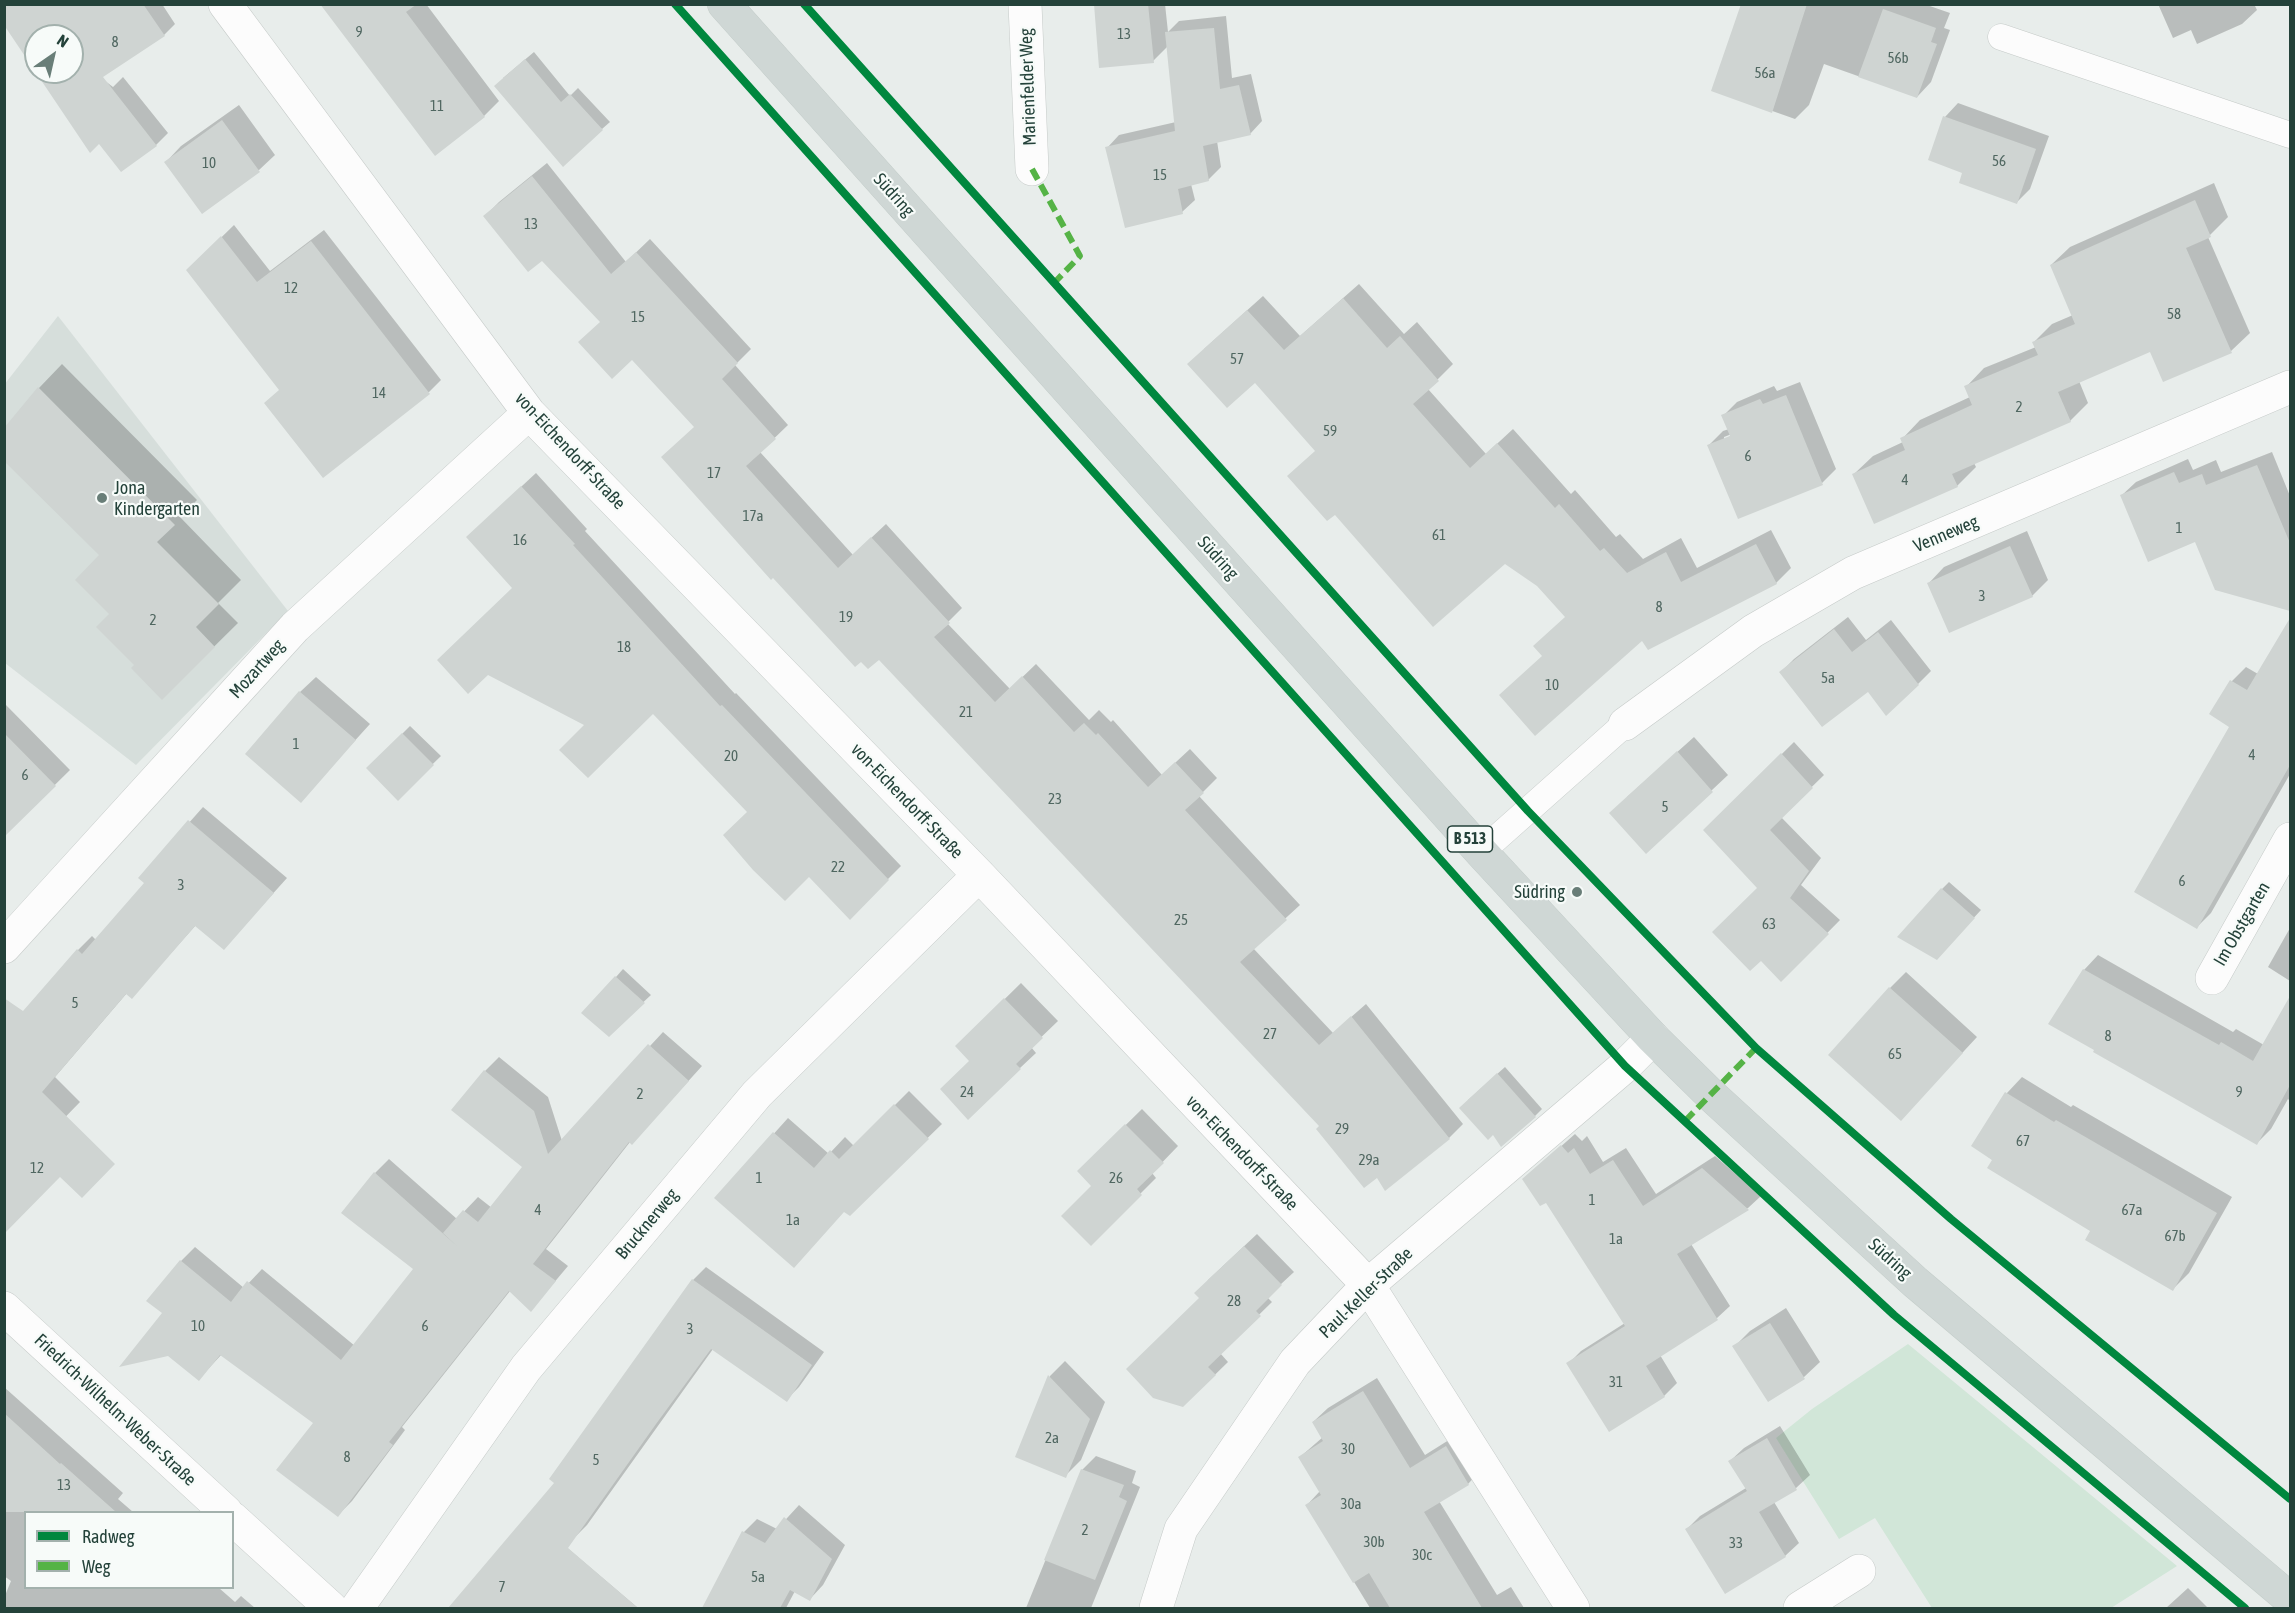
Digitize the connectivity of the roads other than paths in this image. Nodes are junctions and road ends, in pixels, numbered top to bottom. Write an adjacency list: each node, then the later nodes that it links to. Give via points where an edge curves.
1 (225, 4): 8 (street, von-Eichendorff-Straße)
2 (724, 4): 11 (main road, Südring / B 513)
3 (1025, 4): 6 (street, Marienfelder Weg)
4 (2001, 37): 5 (lane)
5 (2290, 135)
6 (1032, 169)
7 (2290, 387): 9 (street, Venneweg, via 1853,573 1753,630)
8 (529, 412): 12 (street, von-Eichendorff-Straße); 13 (street, Mozartweg, via 295,627)
9 (1625, 724): 11 (lane)
10 (2290, 840): 14 (street, Im Obstgarten)
11 (1481, 852): 15 (main road, Südring / B 513)
12 (979, 875): 16 (street, von-Eichendorff-Straße); 23 (street, Brucknerweg, via 757,1094 525,1368)
13 (4, 947)
14 (2212, 978)
15 (1653, 1038): 16 (street, Paul-Keller-Straße); 21 (main road, Südring / B 513, via 1915,1282)
16 (1368, 1285): 24 (street, Paul-Keller-Straße, via 1295,1362 1181,1529); 25 (street, von-Eichendorff-Straße)
17 (4, 1308): 18 (street, Friedrich-Wilhelm-Weber-Straße)
18 (225, 1511)
19 (234, 1520): 22 (street)
20 (1859, 1571): 26 (street)
21 (2290, 1599)
22 (331, 1608)
23 (357, 1608)
24 (1156, 1608)
25 (1573, 1608)
26 (1800, 1608)

